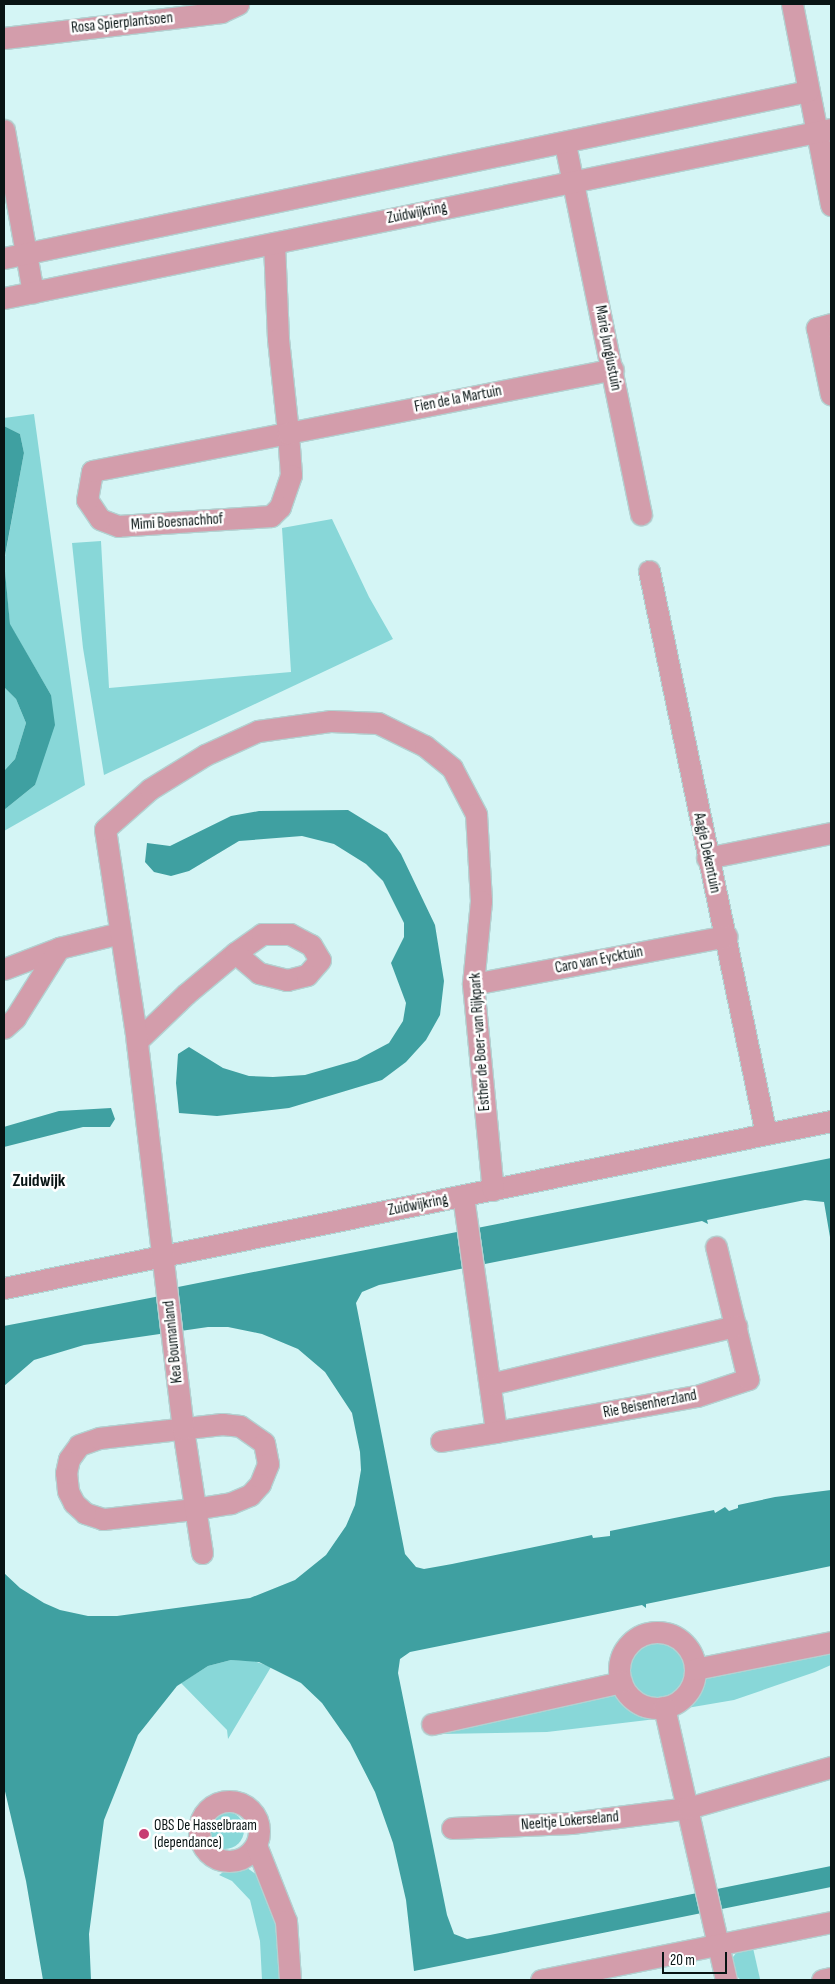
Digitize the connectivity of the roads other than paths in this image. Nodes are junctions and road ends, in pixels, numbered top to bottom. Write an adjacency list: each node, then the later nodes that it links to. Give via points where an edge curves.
1 (238, 4): 3 (street, Rosa Spierplantsoen, via 221,12)
2 (792, 4): 4 (street)
3 (4, 38)
4 (808, 91): 6 (street); 7 (street)
5 (4, 130): 11 (street)
6 (823, 131): 8 (street, Zuidwijkring); 9 (street)
7 (565, 144): 8 (street, Marie Jungiustuin); 11 (street)
8 (574, 182): 10 (street, Zuidwijkring); 16 (street, Marie Jungiustuin)
9 (831, 205)
10 (274, 243): 13 (street, Zuidwijkring); 18 (street, Mimi Boesnachhof, via 278,339)
11 (27, 254): 12 (street); 13 (street)
12 (4, 258)
13 (33, 292): 14 (street, Zuidwijkring)
14 (4, 298)
15 (831, 324): 17 (street, via 817,328)
16 (612, 368): 18 (street, Fien de la Martuin); 19 (street, Marie Jungiustuin)
17 (831, 395)
18 (296, 432): 18 (street, Mimi Boesnachhof, via 92,471 87,500 100,519 118,526 271,516 280,506 291,475)
19 (641, 514)
20 (649, 571): 22 (street, Aagje Dekentuin)
21 (831, 833): 22 (street)
22 (707, 858): 24 (street, Aagje Dekentuin)
23 (120, 933): 25 (street); 28 (street, Esther de Boer-van Rijkpark, via 105,829 150,789 205,755 258,731 331,721 378,723 426,746 452,768 476,814 481,901); 30 (street, Esther de Boer-van Rijkpark)
24 (726, 936): 28 (street, Caro van Eycktuin); 32 (street, Aagje Dekentuin)
25 (59, 948): 27 (street); 29 (street, via 15,1018)
26 (235, 953): 30 (street)
27 (4, 968)
28 (473, 984): 33 (street, Esther de Boer-van Rijkpark)
29 (4, 1028)
30 (137, 1042): 36 (street, Esther de Boer-van Rijkpark)
31 (831, 1121): 32 (street, Zuidwijkring)
32 (766, 1134): 33 (street, Zuidwijkring)
33 (493, 1190): 34 (street, Zuidwijkring)
34 (463, 1196): 36 (street, Zuidwijkring); 39 (street)
35 (716, 1247): 38 (street, Rie Beisenherzland)
36 (164, 1255): 37 (street, Zuidwijkring); 40 (street, Kea Boumanland)
37 (4, 1288)
38 (736, 1326): 39 (street); 41 (street, Rie Beisenherzland, via 748,1379 697,1396)
39 (490, 1384): 41 (street)
40 (183, 1428): 43 (street, Kea Boumanland); 43 (street, via 222,1424 240,1426 264,1443 268,1464 260,1484 250,1495 231,1503); 43 (street, via 100,1438 79,1445 69,1459 66,1474 68,1491 74,1503 85,1513 104,1519)
41 (496, 1432): 42 (street, Rie Beisenherzland)
42 (441, 1441)
43 (194, 1509): 44 (street, Kea Boumanland)
44 (202, 1553)
45 (831, 1642): 46 (street)
46 (695, 1669): 47 (street, via 692,1656 675,1637 650,1632 638,1637 621,1656); 48 (street, via 693,1680 682,1698)
47 (620, 1682): 48 (street, via 625,1692 642,1705); 49 (street)
48 (664, 1707): 51 (street)
49 (432, 1724)
50 (831, 1767): 51 (street, Neeltje Lokerseland)
51 (688, 1808): 52 (street, Neeltje Lokerseland, via 571,1823); 55 (street)
52 (452, 1828)
53 (256, 1845): 57 (street, via 286,1921)
54 (831, 1922): 55 (street)
55 (718, 1945): 58 (street); 59 (street)
56 (831, 1978): 60 (street)
57 (290, 1980)
58 (541, 1980)
59 (726, 1980)
60 (822, 1980)

